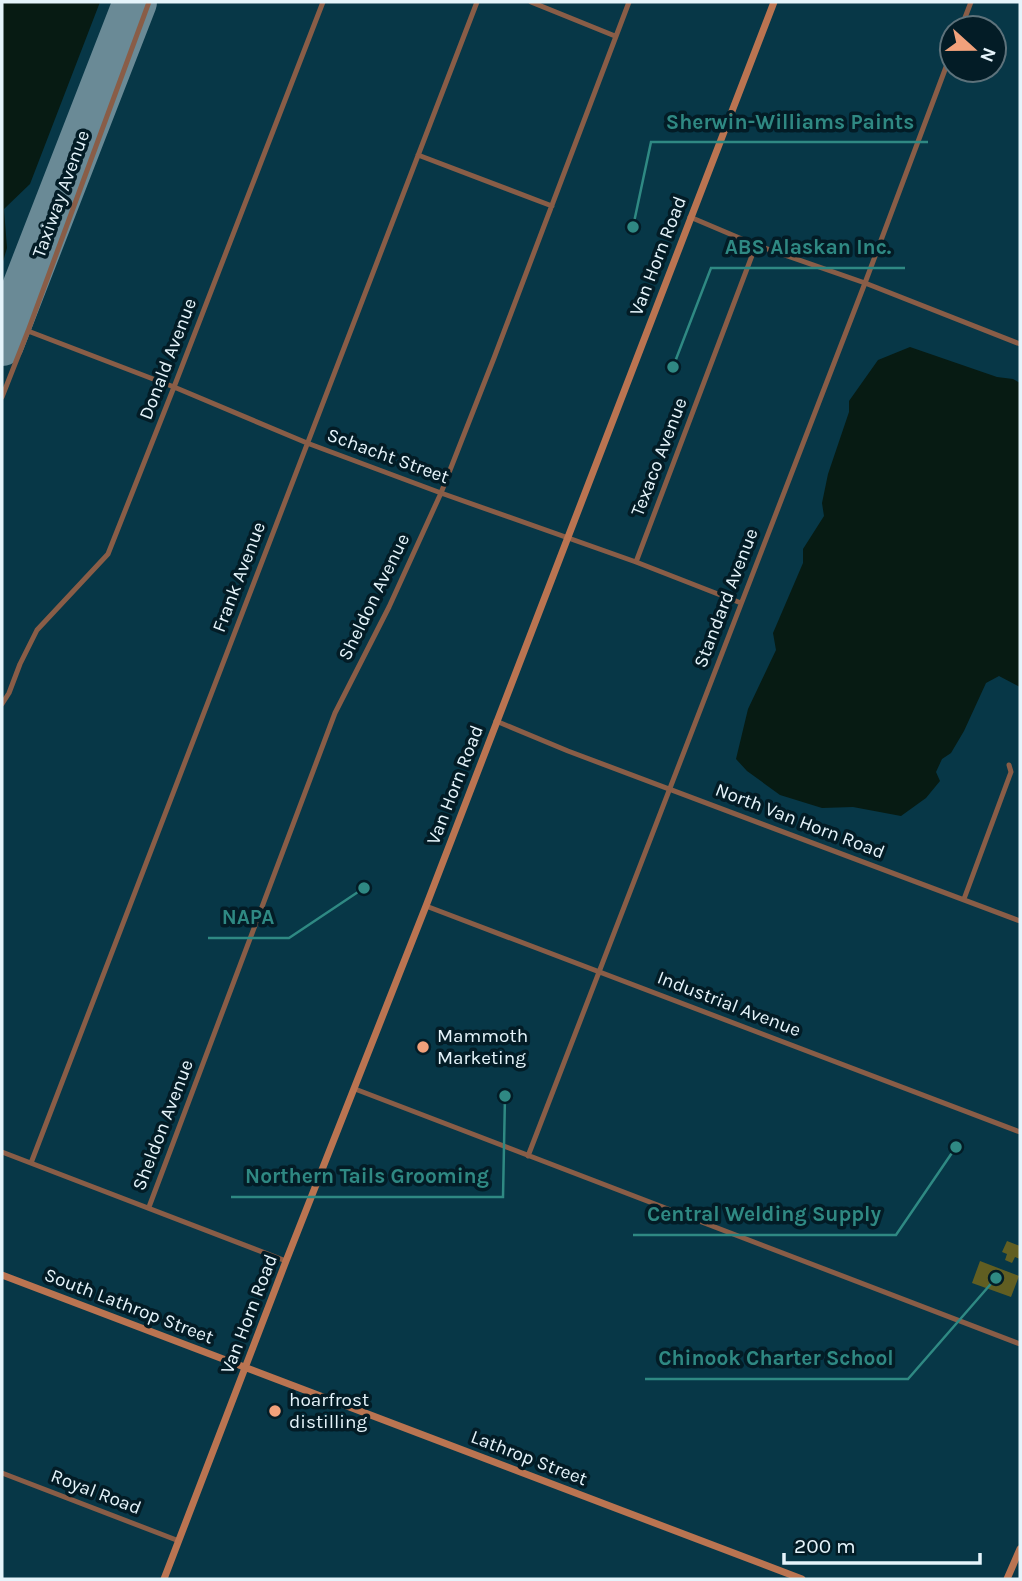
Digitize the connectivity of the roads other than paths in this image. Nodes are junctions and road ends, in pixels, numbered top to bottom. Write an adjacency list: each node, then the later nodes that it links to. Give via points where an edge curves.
1 (149, 2): 14 (street, Taxiway Avenue)
2 (323, 2): 16 (street, Donald Avenue)
3 (477, 2): 9 (street, Frank Avenue)
4 (531, 2): 7 (street)
5 (629, 2): 7 (street, Sheldon Avenue)
6 (774, 2): 11 (main road, Van Horn Road)
7 (615, 36): 10 (street, Sheldon Avenue)
8 (940, 84): 13 (street, Standard Avenue)
9 (418, 155): 10 (street); 18 (street, Frank Avenue)
10 (552, 206): 19 (street, Sheldon Avenue)
11 (690, 217): 12 (street); 20 (main road, Van Horn Road)
12 (756, 245): 13 (street); 21 (street, Texaco Avenue)
13 (864, 284): 15 (street); 22 (street, Standard Avenue)
14 (28, 331): 16 (street, Schacht Street); 17 (street, Taxiway Avenue)
15 (1020, 344)
16 (174, 387): 18 (street, Schacht Street); 23 (street, Donald Avenue, via 107,554 37,630)
17 (2, 397)
18 (307, 443): 19 (street, Schacht Street); 35 (street, Frank Avenue)
19 (441, 493): 20 (street, Schacht Street); 36 (street, Sheldon Avenue, via 335,713)
20 (567, 537): 21 (street, Schacht Street); 24 (main road, Van Horn Road)
21 (636, 562): 22 (street, Schacht Street)
22 (741, 603): 26 (street, Standard Avenue)
23 (2, 704)
24 (496, 721): 26 (street, North Van Horn Road); 28 (main road, Van Horn Road)
25 (1009, 765): 27 (street, via 1011,772)
26 (670, 789): 27 (street, North Van Horn Road); 30 (street, Standard Avenue)
27 (964, 899): 29 (street, North Van Horn Road)
28 (426, 906): 30 (street, Industrial Avenue); 31 (main road, Van Horn Road)
29 (1020, 920)
30 (598, 972): 32 (street, Industrial Avenue); 34 (street, Standard Avenue)
31 (355, 1089): 34 (street); 37 (main road, Van Horn Road)
32 (1020, 1132)
33 (2, 1152): 35 (street)
34 (528, 1156): 39 (street)
35 (31, 1163): 36 (street)
36 (149, 1207): 37 (street)
37 (286, 1261): 40 (main road, Van Horn Road)
38 (2, 1275): 40 (main road, South Lathrop Street)
39 (1020, 1344)
40 (245, 1368): 42 (main road, Van Horn Road); 45 (main road, Lathrop Street)
41 (2, 1473): 42 (street, Royal Road)
42 (178, 1541): 44 (main road, Van Horn Road)
43 (1020, 1549): 46 (main road)
44 (164, 1579)
45 (802, 1579)
46 (1007, 1579)

